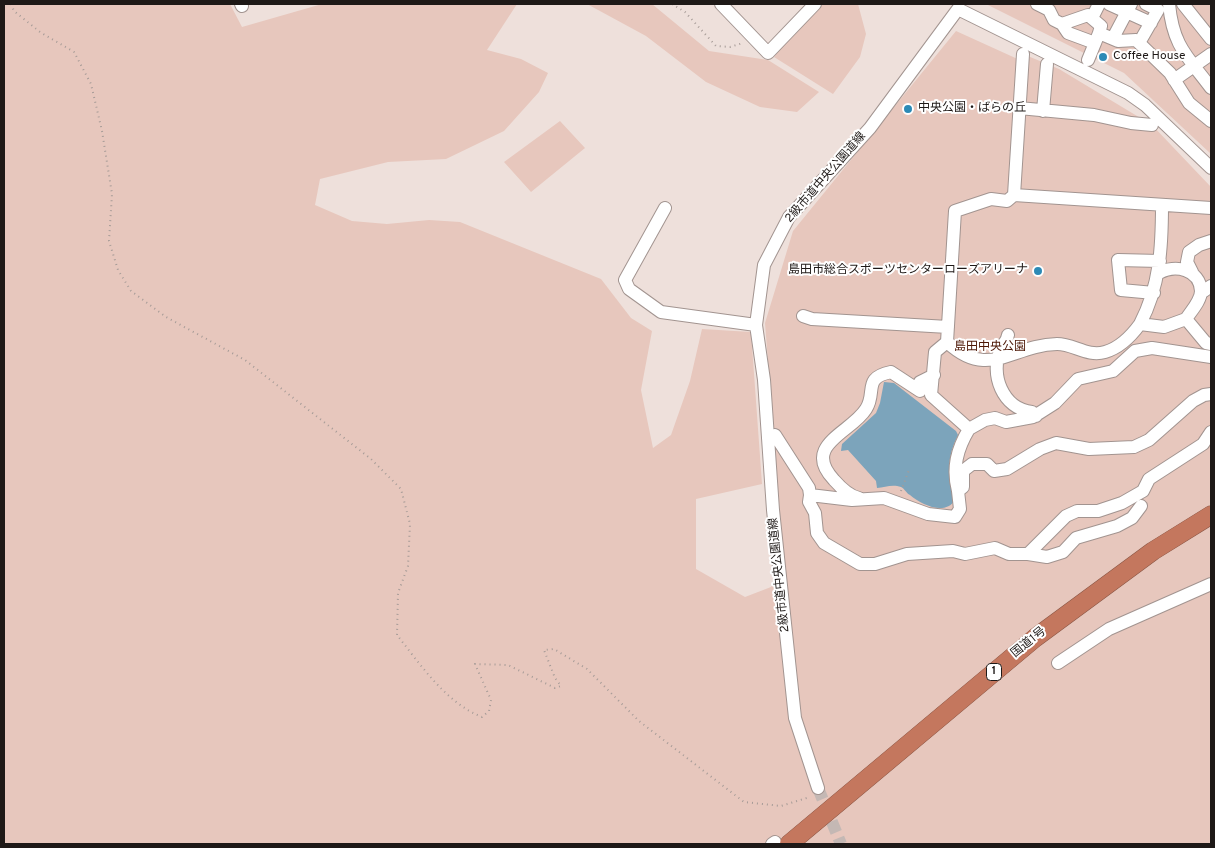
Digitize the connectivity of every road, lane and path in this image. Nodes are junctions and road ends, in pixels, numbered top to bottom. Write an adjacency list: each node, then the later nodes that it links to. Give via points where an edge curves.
1 (11, 4): 70 (path, via 14,11 40,32 74,52 91,84 112,194 109,241 118,270 131,291 166,317 245,360 371,459 401,489 410,524 408,566 398,593 397,635 444,690 466,710 482,716 489,711 491,700 475,664 508,665 555,688 561,686 544,650 554,648 587,669 639,721 744,802 781,806)
2 (672, 4): 20 (path, via 685,12 716,46)
3 (721, 4): 20 (street)
4 (815, 4): 20 (street, via 768,53)
5 (1037, 4): 14 (street)
6 (1099, 4): 15 (street)
7 (1109, 4): 16 (street)
8 (1122, 4): 18 (street)
9 (1131, 4): 18 (street)
10 (1146, 4): 16 (street, via 1158,10)
11 (1169, 4): 27 (street, via 1178,45)
12 (1183, 4): 19 (street)
13 (957, 5): 32 (street, 2級市道中央公園道線, via 1128,94); 45 (street, 2級市道中央公園道線, via 870,128 789,217 764,265)
14 (1052, 5): 17 (street, via 1054,20)
15 (1092, 18): 17 (street, via 1088,15); 18 (street, via 1101,26)
16 (1151, 23): 21 (street)
17 (1062, 24): 18 (street, via 1068,32)
18 (1104, 37): 21 (street); 24 (street)
19 (1211, 39)
20 (755, 40)
21 (1139, 43): 26 (street)
22 (1023, 54): 28 (street)
23 (1211, 54): 26 (street)
24 (1088, 60)
25 (1047, 64): 29 (street)
26 (1174, 80): 30 (street, via 1190,103)
27 (1211, 88)
28 (1020, 108): 29 (street); 33 (street)
29 (1044, 111): 31 (street)
30 (1211, 121)
31 (1152, 125)
32 (1211, 168)
33 (1014, 195): 34 (street); 46 (street, via 1007,201 991,199 955,211)
34 (1162, 205): 36 (street); 38 (street)
35 (665, 208): 45 (street, via 625,280 629,289 662,312)
36 (1211, 208)
37 (1211, 241): 39 (street, via 1189,252 1187,262)
38 (1159, 267): 39 (street); 41 (street); 41 (street, via 1118,260 1121,290)
39 (1192, 272): 40 (street)
40 (1206, 289): 43 (street)
41 (1154, 293): 44 (street)
42 (803, 316): 46 (street)
43 (1186, 319): 44 (street, via 1164,327); 49 (street, via 1206,344)
44 (1140, 324): 51 (street, via 1134,334 1106,352 1087,353 1059,344 1026,349)
45 (756, 325): 70 (street, 2級市道中央公園道線, via 764,380 772,510 795,718)
46 (948, 327): 48 (street)
47 (1008, 335): 51 (street)
48 (947, 342): 51 (street, via 966,357 982,361); 52 (street, via 935,352 934,375)
49 (1211, 344)
50 (1211, 357): 54 (street, via 1152,348 1136,352 1113,371 1078,379)
51 (998, 359): 54 (street, via 995,373 998,385 1014,404)
52 (925, 393): 55 (street); 62 (street, via 891,372 880,374 872,381 867,408 826,445 823,458 828,474 842,489 855,497)
53 (1211, 394): 59 (street, via 1193,401 1149,440 1134,447 1089,449 1056,443 1007,468 994,471 987,464 972,464 963,470 963,487)
54 (1036, 416): 55 (street, via 1006,422 995,418)
55 (969, 429): 59 (street, via 956,457)
56 (1211, 432): 65 (street, via 1203,444 1148,480 1143,491 1122,504 1098,511 1077,510)
57 (775, 435): 60 (street, via 809,488)
58 (909, 470): 61 (path)
59 (958, 491): 62 (street, via 960,508 955,516 928,514 892,500)
60 (810, 495): 62 (street); 67 (street, via 817,533 824,543 860,564 875,564 907,554 953,551 965,554 995,548 1009,554)
61 (898, 497)
62 (867, 499)
63 (1141, 506): 66 (street, via 1132,518 1118,526 1076,538)
64 (1211, 515): 71 (highway, 国道1号 / 1, via 1145,557 1035,638)
65 (1059, 523): 66 (street); 67 (street)
66 (1070, 544): 67 (street, via 1062,552 1047,557)
67 (1028, 554)
68 (1211, 584): 69 (street, via 1109,629)
69 (1058, 663)
70 (816, 792)
71 (778, 844)

